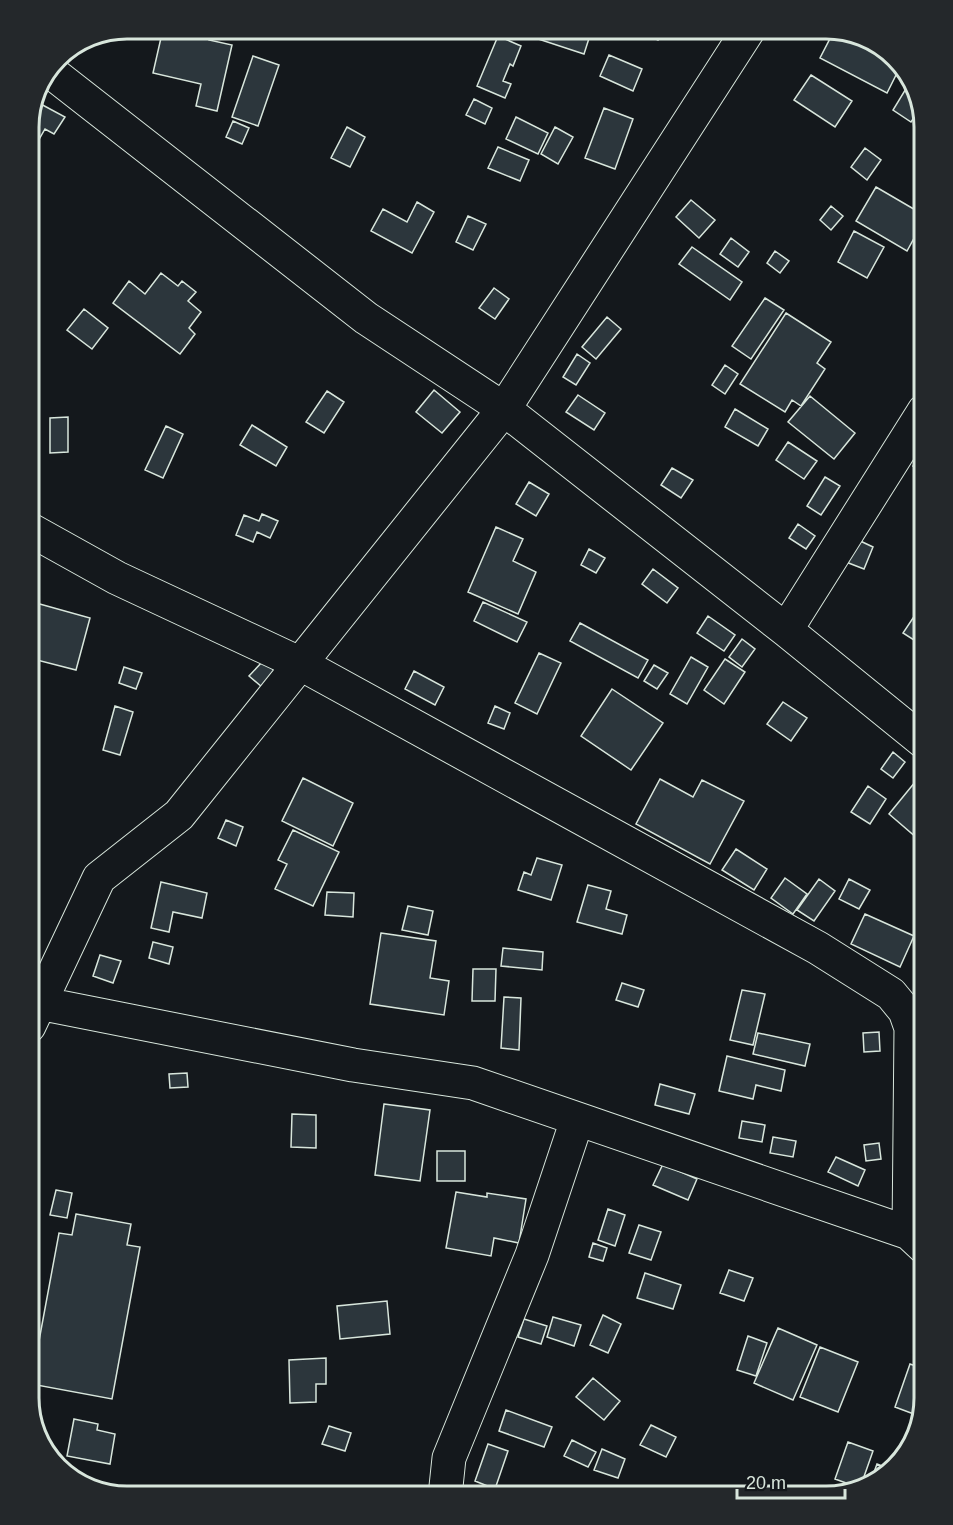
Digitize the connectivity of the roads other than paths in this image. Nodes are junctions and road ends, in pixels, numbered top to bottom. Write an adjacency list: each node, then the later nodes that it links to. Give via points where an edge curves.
1 (743, 39): 3 (street)
2 (55, 76): 3 (street, via 366,318)
3 (504, 409): 6 (street); 7 (street)
4 (914, 427): 6 (street)
5 (39, 535): 7 (street, via 117,578)
6 (786, 630): 8 (street)
7 (301, 664): 9 (street, via 180,815 99,878); 12 (street, via 818,948 891,994 905,1011 911,1028)
8 (914, 734)
9 (39, 996)
10 (39, 1011): 11 (street, via 473,1083)
11 (578, 1120): 13 (street); 14 (street, via 532,1255 449,1458)
12 (914, 1134)
13 (914, 1239)
14 (446, 1486)

